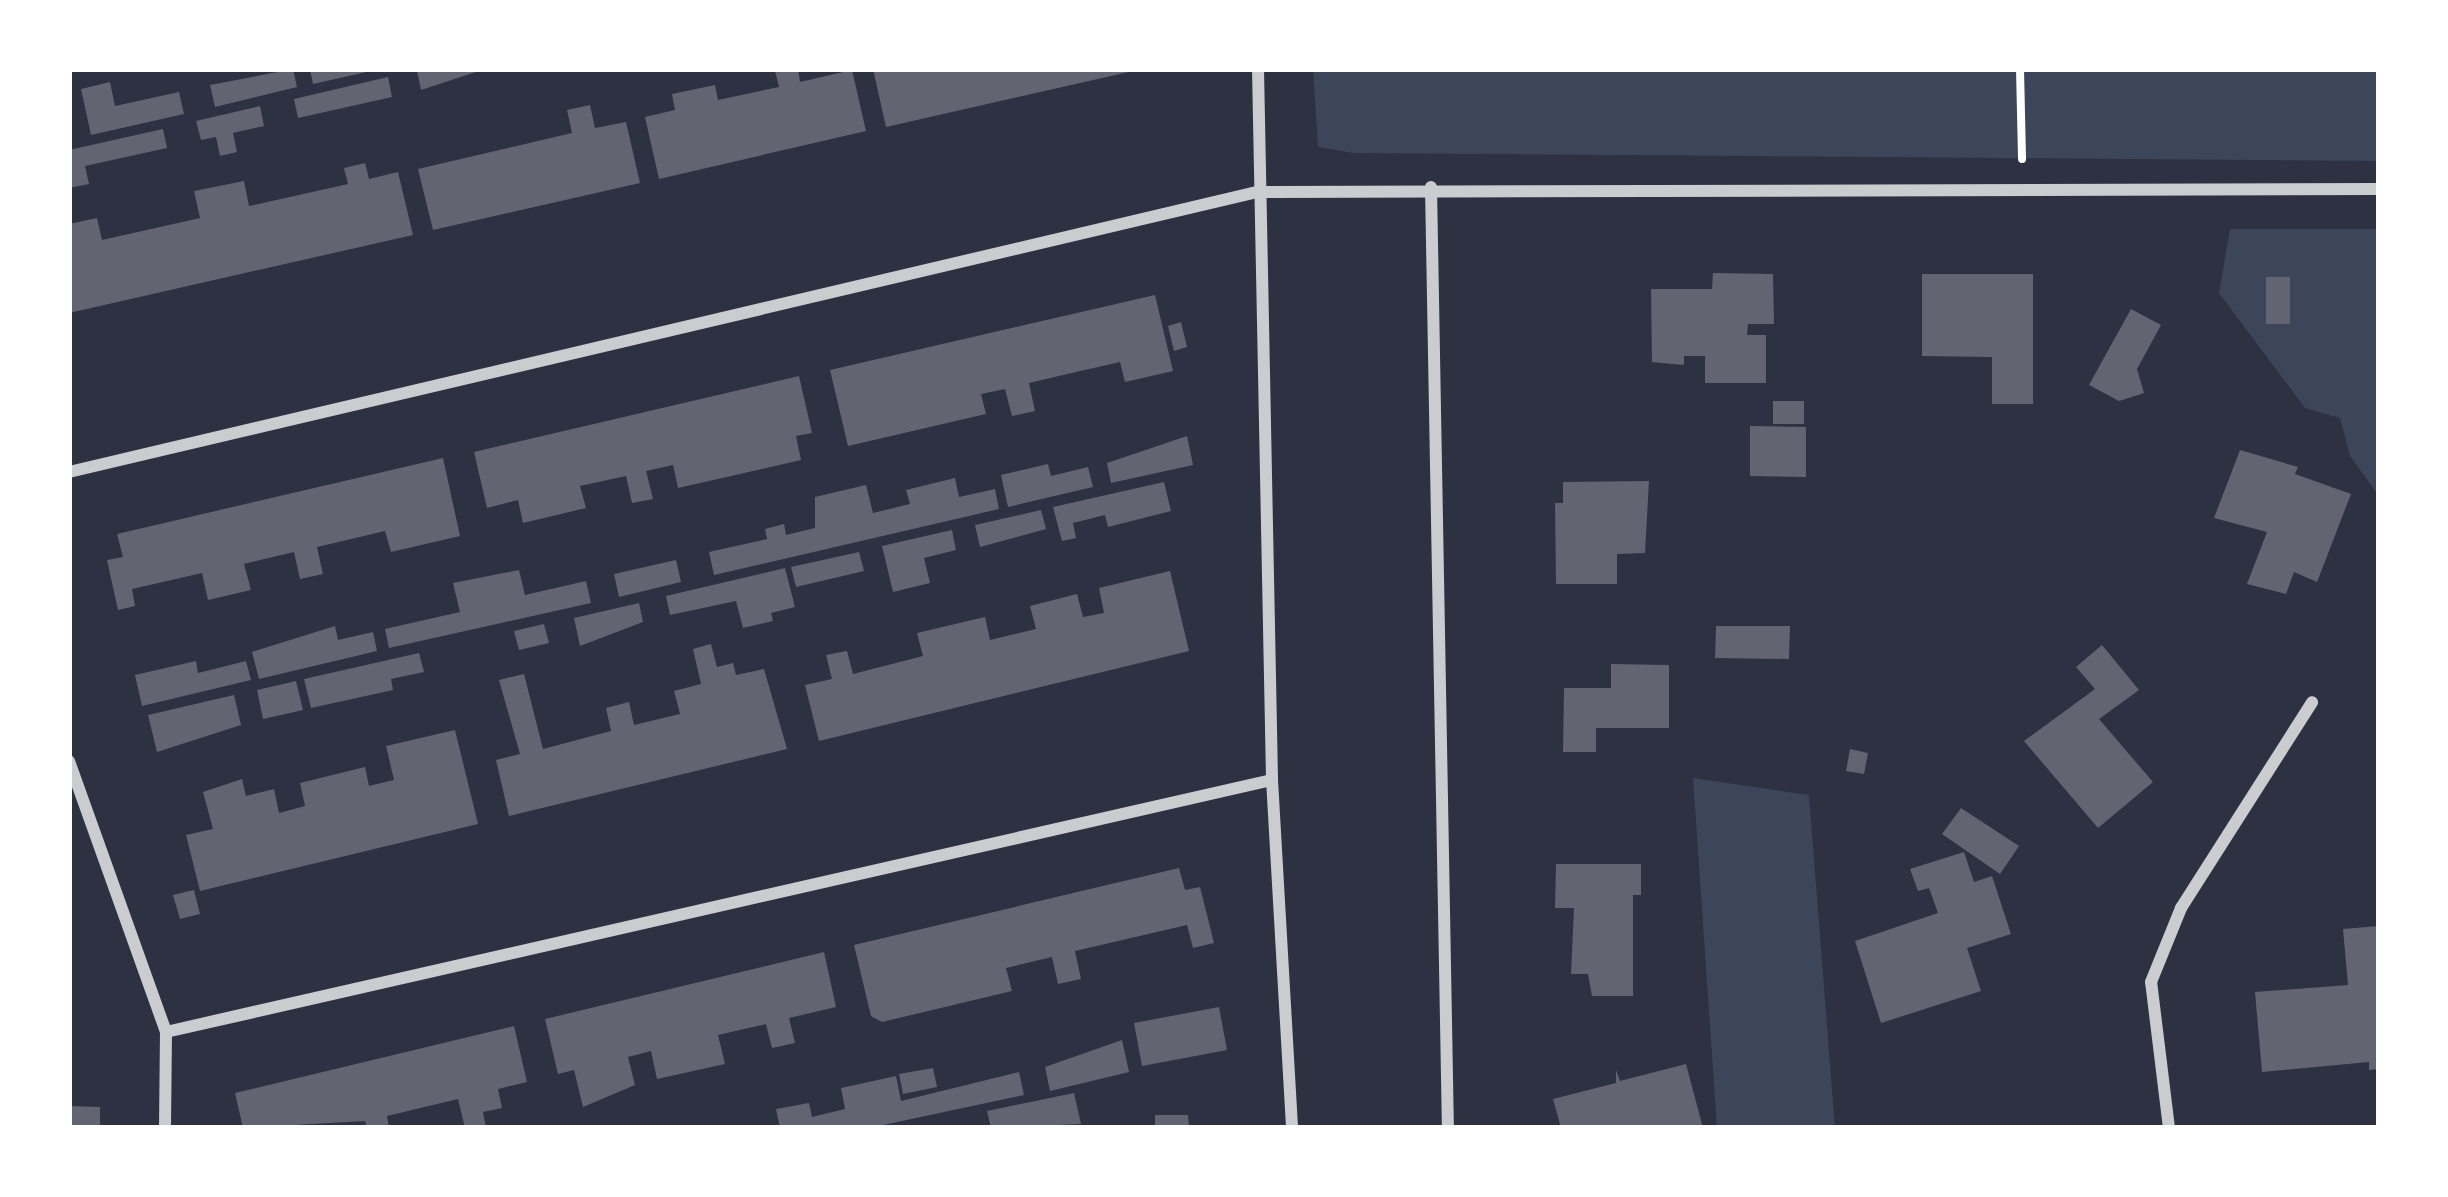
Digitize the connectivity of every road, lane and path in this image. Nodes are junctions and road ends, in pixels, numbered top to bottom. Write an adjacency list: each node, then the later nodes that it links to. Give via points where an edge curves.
1 (1258, 69): 6 (street)
2 (2020, 69): 5 (path)
3 (1431, 187): 5 (street); 6 (street); 14 (street)
4 (2379, 189): 5 (street)
5 (2023, 190)
6 (1257, 192): 7 (street); 10 (street)
7 (69, 472)
8 (2312, 702): 15 (street, via 2181,908 2151,982)
9 (69, 760): 11 (street)
10 (1272, 780): 11 (street); 13 (street)
11 (166, 1032): 12 (street)
12 (165, 1128)
13 (1292, 1128)
14 (1448, 1128)
15 (2170, 1128)

